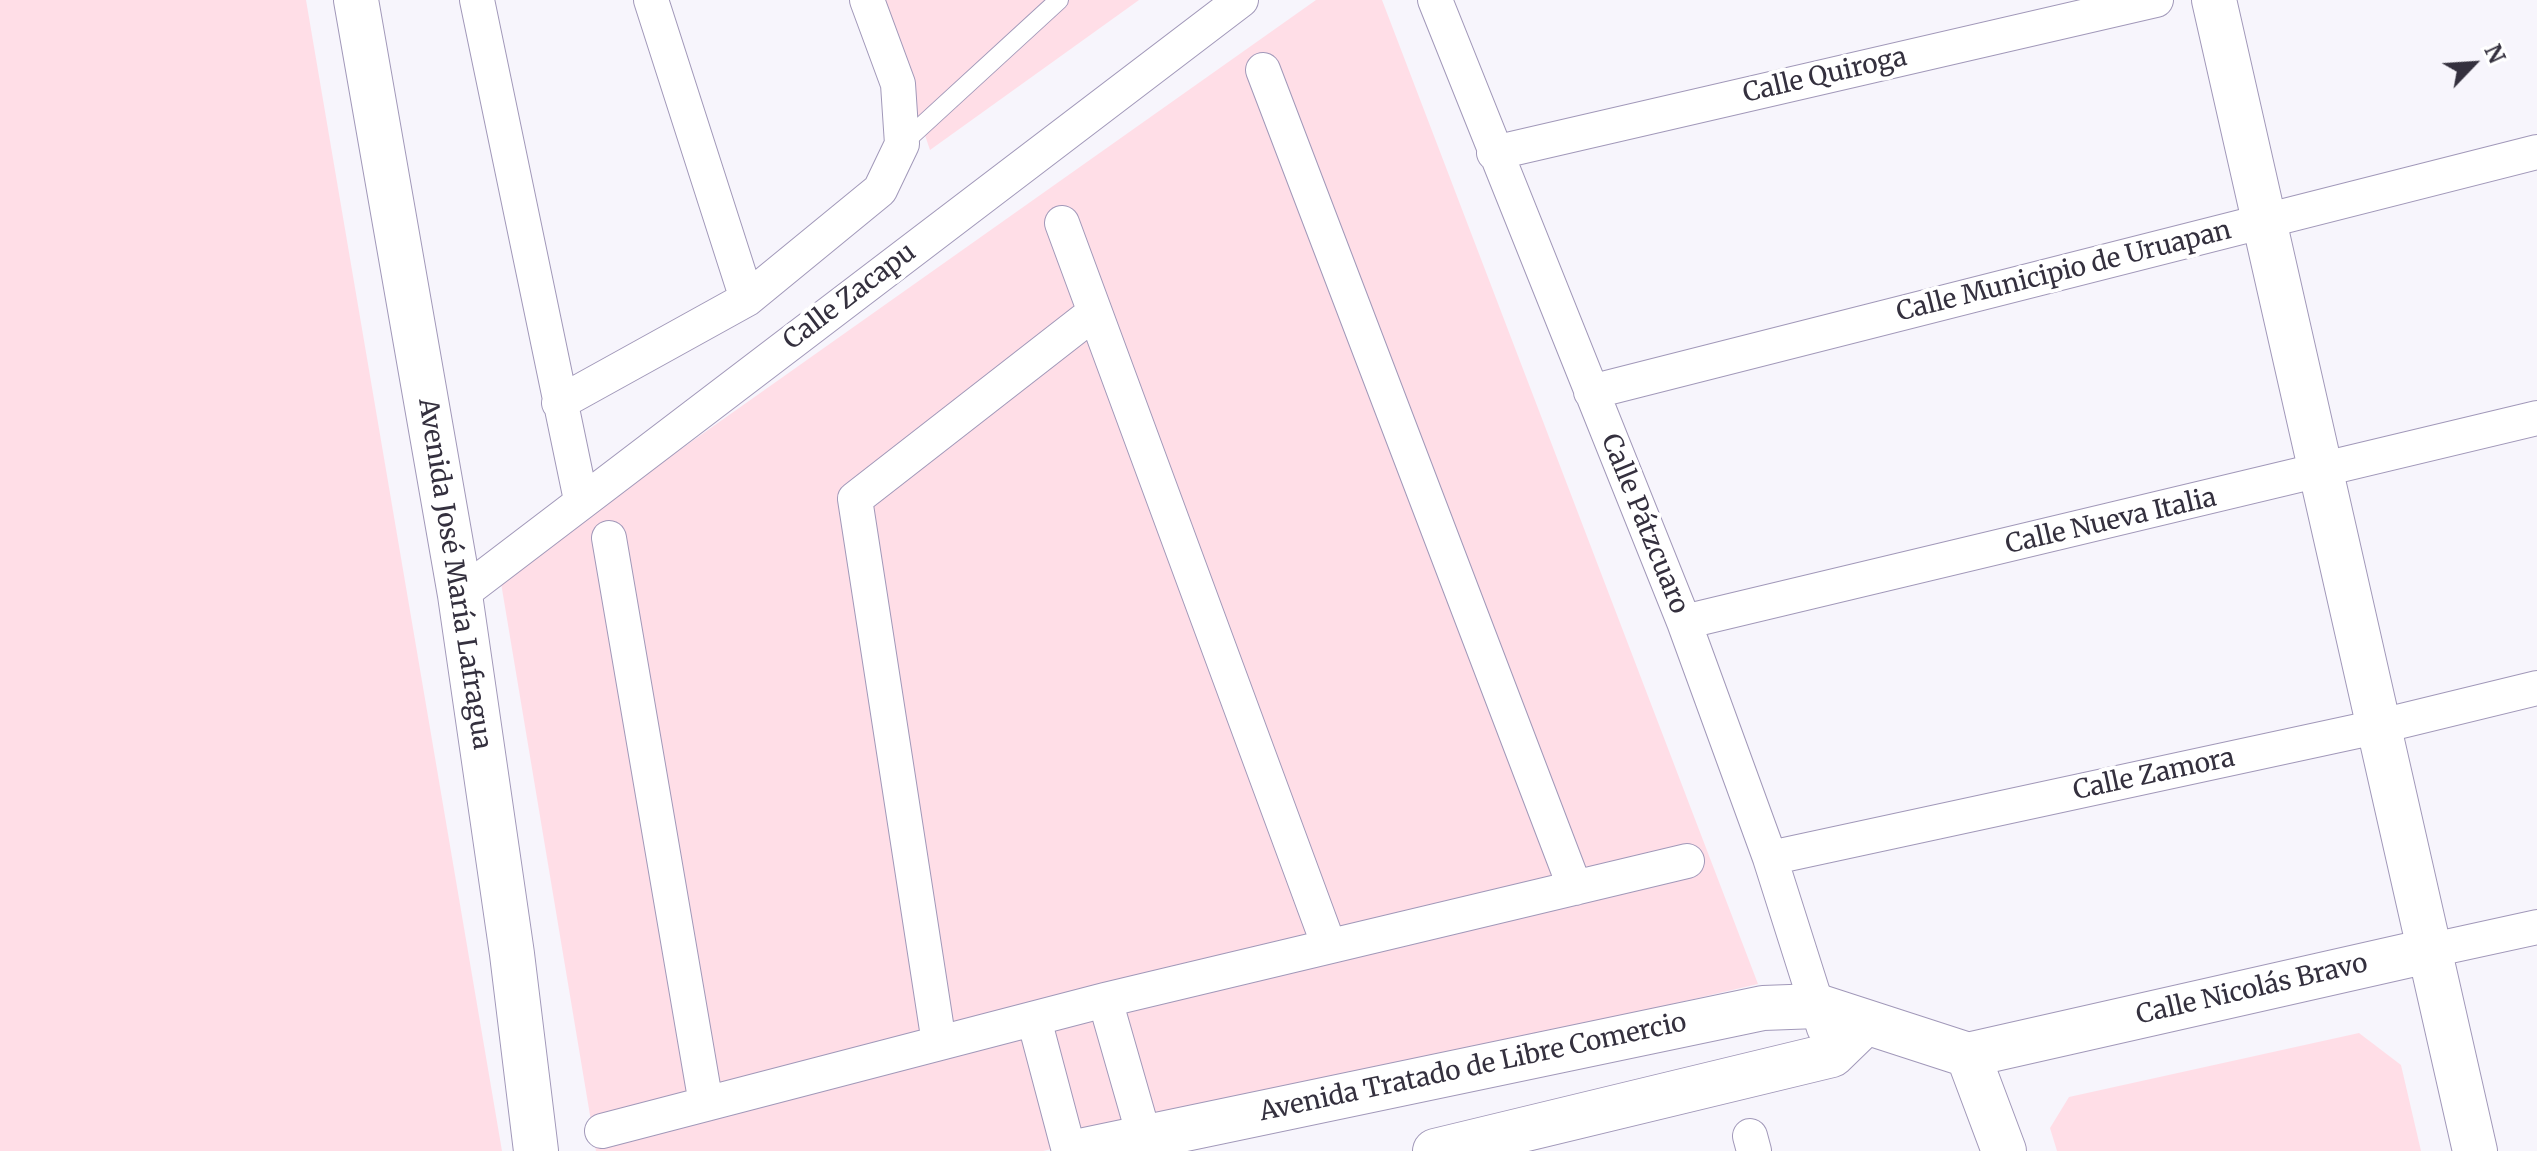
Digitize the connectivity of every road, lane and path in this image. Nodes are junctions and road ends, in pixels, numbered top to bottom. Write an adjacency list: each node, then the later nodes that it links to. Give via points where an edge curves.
1 (356, 0): 24 (street, Avenida José María Lafragua)
2 (477, 0): 19 (street)
3 (651, 0): 16 (street)
4 (867, 0): 11 (street, via 898,84)
5 (1059, 0): 11 (lane)
6 (1241, 0): 22 (street, Calle Zacapu)
7 (1435, 0): 13 (street, Calle Pátzcuaro)
8 (2156, 0): 13 (street, Calle Quiroga)
9 (2214, 0): 14 (street)
10 (1263, 70): 30 (street)
11 (902, 144): 16 (street, via 880,190)
12 (2537, 152): 14 (street, Calle Municipio de Uruapan)
13 (1494, 153): 18 (street, Calle Pátzcuaro)
14 (2265, 220): 18 (street, Calle Municipio de Uruapan); 21 (street)
15 (1062, 223): 17 (street)
16 (747, 299): 19 (street)
17 (1095, 312): 32 (street); 38 (street, via 855,499)
18 (1591, 392): 25 (street, Calle Pátzcuaro)
19 (559, 403): 22 (street)
20 (2537, 418): 21 (street, Calle Nueva Italia)
21 (2322, 472): 25 (street, Calle Nueva Italia); 27 (street)
22 (581, 500): 24 (street, Calle Zacapu)
23 (609, 538): 41 (street)
24 (460, 595): 44 (street, Avenida José María Lafragua)
25 (1684, 622): 28 (street, Calle Pátzcuaro)
26 (2537, 688): 27 (street, Calle Zamora)
27 (2381, 726): 28 (street, Calle Zamora); 33 (street)
28 (1770, 858): 35 (street, Calle Pátzcuaro)
29 (1687, 861): 30 (street)
30 (1575, 888): 32 (street)
31 (2537, 927): 33 (street, Calle Nicolás Bravo)
32 (1329, 946): 34 (street)
33 (2432, 950): 40 (street, Calle Nicolás Bravo); 49 (street)
34 (1105, 1000): 36 (street); 43 (street)
35 (1817, 1006): 37 (street, Avenida Tratado de Libre Comercio); 39 (street, Calle Pátzcuaro); 43 (street, Avenida Tratado de Libre Comercio, via 1763,1008)
36 (1034, 1019): 38 (street); 45 (street)
37 (1865, 1023): 39 (street); 40 (street, Avenida Tratado de Libre Comercio)
38 (939, 1043): 41 (street)
39 (1832, 1055): 47 (street)
40 (1968, 1055): 48 (street)
41 (706, 1104): 42 (street)
42 (602, 1131)
43 (1144, 1136): 46 (street, Avenida Tratado de Libre Comercio)
44 (536, 1151)
45 (1069, 1151)
46 (1080, 1151)
47 (1435, 1151)
48 (2004, 1151)
49 (2475, 1151)

